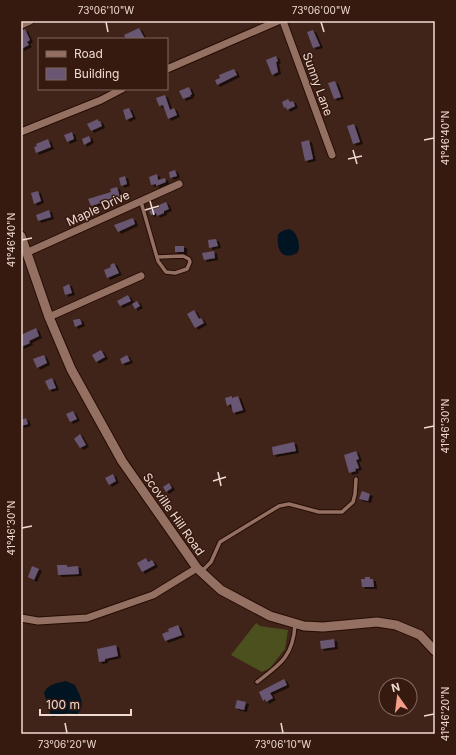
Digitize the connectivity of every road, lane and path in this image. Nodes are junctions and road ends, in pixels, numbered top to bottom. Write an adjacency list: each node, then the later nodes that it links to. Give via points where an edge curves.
1 (30, 21): 4 (street)
2 (278, 21): 5 (street)
3 (283, 21): 8 (street, Sunny Lane)
4 (21, 25)
5 (168, 69)
6 (120, 90): 7 (street)
7 (21, 132)
8 (332, 155)
9 (179, 184): 10 (street, Maple Drive)
10 (141, 200): 12 (street, Maple Drive); 13 (lane)
11 (21, 236): 12 (street, Scoville Hill Road)
12 (26, 253): 15 (street, Scoville Hill Road)
13 (157, 257): 13 (lane, via 166,272 175,273 187,269 190,262 183,256)
14 (141, 276): 15 (street)
15 (49, 317): 17 (street, Scoville Hill Road, via 71,369 122,460)
16 (356, 479): 17 (lane, via 353,502 342,512 319,512 289,504 280,506 220,542 211,562)
17 (199, 570): 18 (street, via 153,595 87,618 38,621); 19 (street, Scoville Hill Road, via 221,590 270,616)
18 (21, 618)
19 (295, 624): 20 (street, Scoville Hill Road, via 310,626 376,622 396,625 420,635); 21 (lane, via 294,638 282,661)
20 (435, 651)
21 (257, 682)

